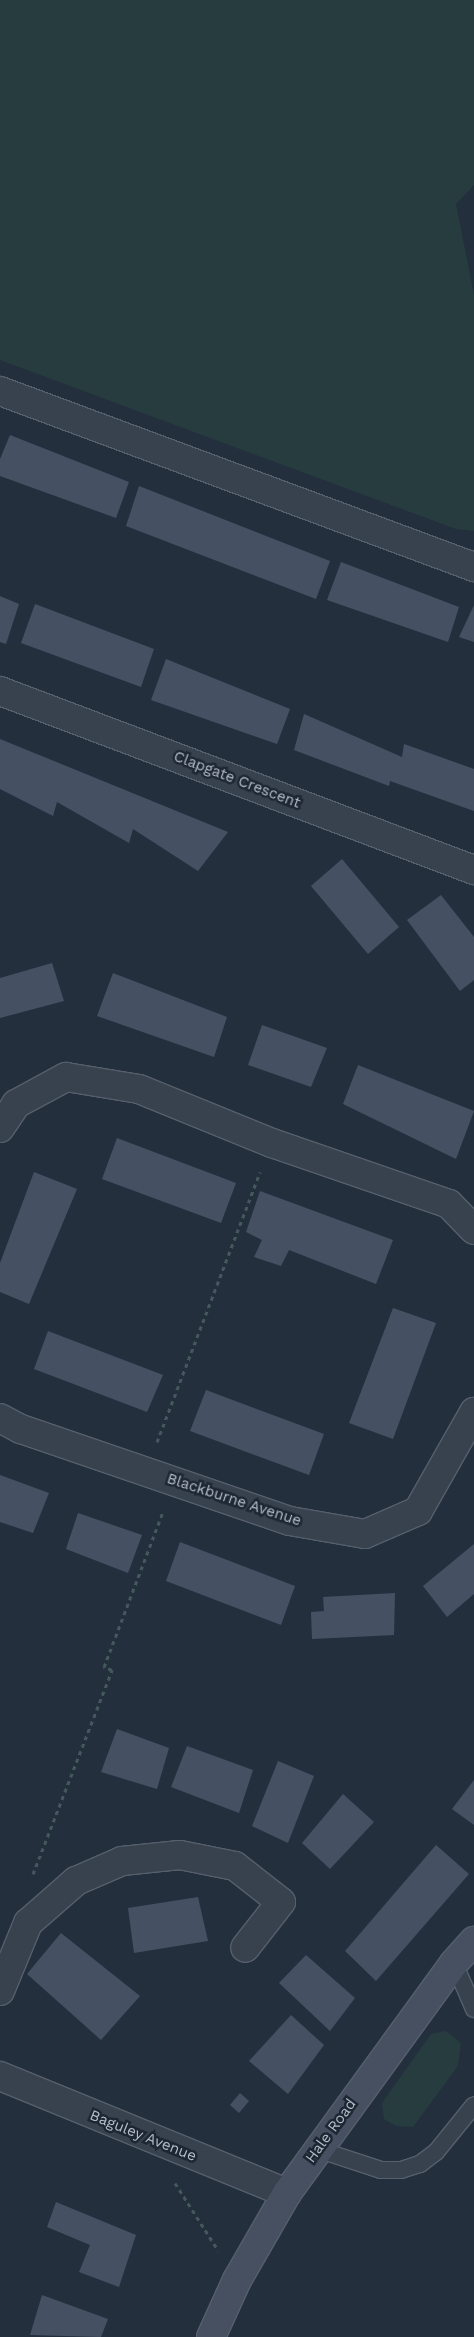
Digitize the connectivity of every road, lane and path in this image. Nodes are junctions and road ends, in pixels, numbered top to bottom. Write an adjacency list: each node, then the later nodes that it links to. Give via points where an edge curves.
1 (0, 391): 2 (street)
2 (474, 567)
3 (0, 691): 4 (street, Clapgate Crescent)
4 (474, 870)
5 (0, 1128): 6 (street, via 16,1104 66,1076 139,1089)
6 (272, 1142): 7 (street, via 449,1204); 10 (path)
7 (474, 1230)
8 (474, 1412): 11 (street, Blackburne Avenue, via 418,1511 365,1534 290,1521)
9 (0, 1418): 10 (street, Blackburne Avenue, via 21,1429)
10 (146, 1471): 11 (street, Blackburne Avenue)
11 (174, 1481): 12 (path, via 104,1667 112,1670 27,1888)
12 (28, 1924): 14 (street, via 76,1881 122,1861 180,1855 236,1866 281,1902); 16 (street)
13 (474, 1941): 15 (street, Hale Road)
14 (246, 1948)
15 (454, 1963): 17 (lane); 20 (street, Hale Road)
16 (0, 1991)
17 (474, 2009)
18 (0, 2076): 22 (street, Baguley Avenue)
19 (474, 2105): 20 (lane, via 436,2152 420,2164 401,2170 381,2170)
20 (317, 2149): 22 (street, Hale Road)
21 (173, 2180): 23 (path)
22 (287, 2193): 23 (street, Hale Road)
23 (237, 2280): 24 (street, Hale Road)
24 (211, 2337)

